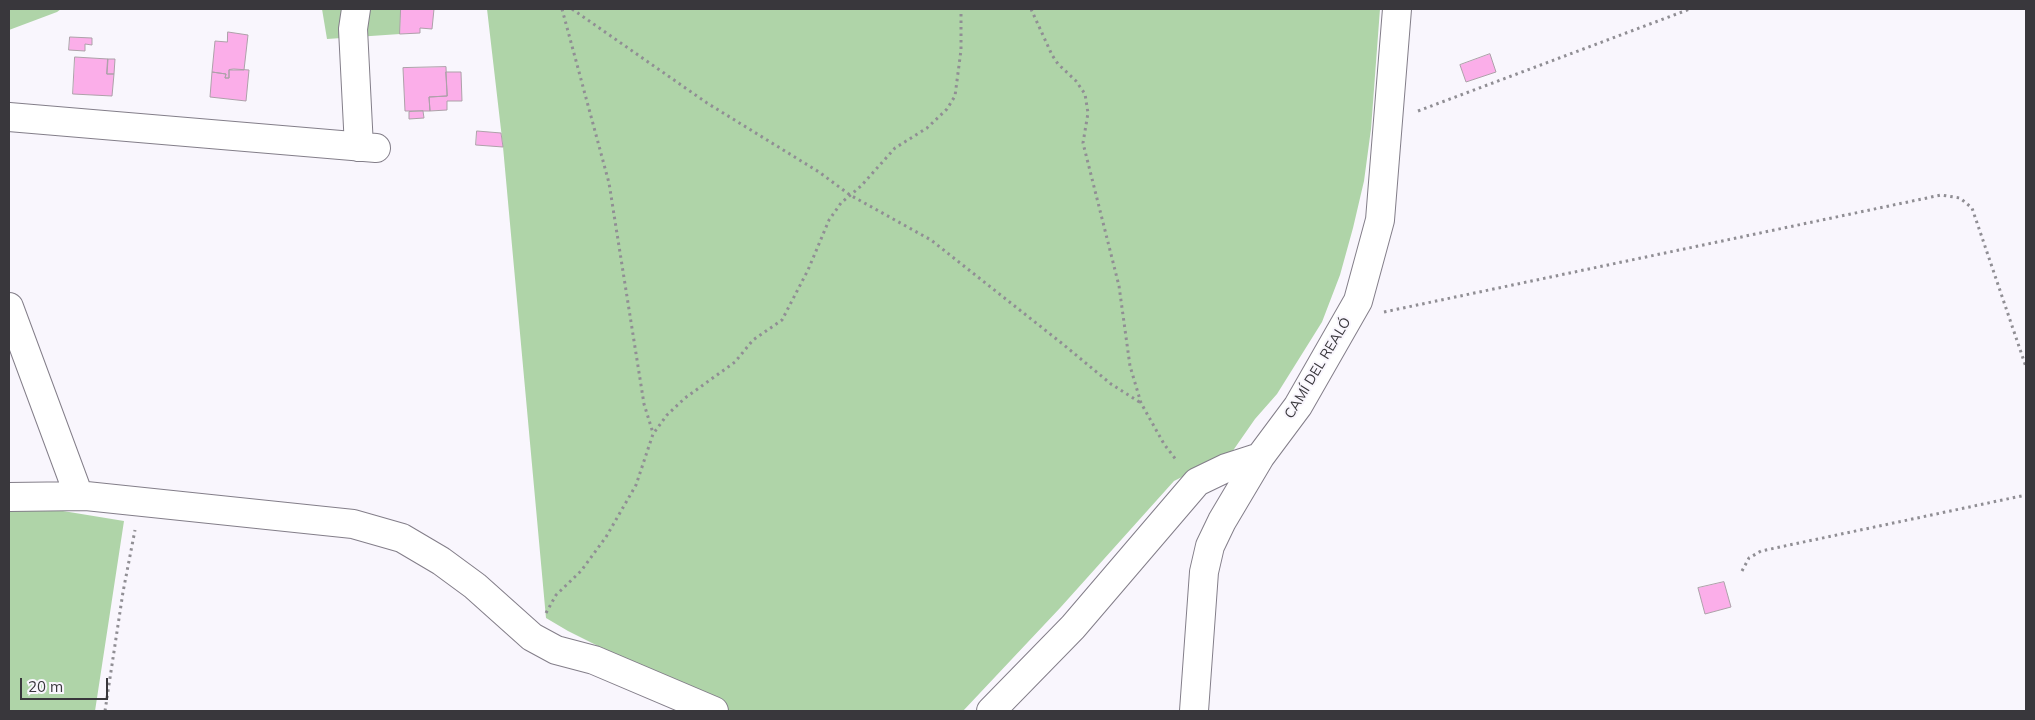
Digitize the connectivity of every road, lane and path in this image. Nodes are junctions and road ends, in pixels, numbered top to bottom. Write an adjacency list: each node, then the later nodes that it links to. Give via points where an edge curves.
1 (356, 9): 8 (street, via 353,29 367,148)
2 (562, 9): 15 (path, via 610,183 644,404)
3 (572, 9): 10 (path, via 707,103 819,172)
4 (961, 9): 10 (path, via 961,50 955,96 947,109 927,128 895,148)
5 (1031, 9): 14 (path, via 1052,55 1085,94 1088,113 1084,143 1119,286 1130,366)
6 (1397, 9): 9 (street, CAMÍ DEL REALÓ)
7 (1690, 9): 9 (path)
8 (9, 117)
9 (1389, 122): 11 (street, CAMÍ DEL REALÓ, via 1380,220)
10 (850, 195): 14 (path, via 931,240 1111,384); 15 (path, via 829,220 782,320 753,340 735,362 684,398)
11 (1358, 301): 13 (path, via 1378,313 1396,310 1941,196 1960,198 1972,208); 16 (street, CAMÍ DEL REALÓ, via 1298,406)
12 (9, 307): 19 (street)
13 (2026, 367)
14 (1141, 403): 17 (path, via 1164,444)
15 (653, 434): 23 (path, via 636,484 606,537 556,596)
16 (1260, 457): 17 (street); 27 (street, CAMÍ DEL REALÓ, via 1210,546 1204,572)
17 (1197, 482): 26 (street, via 1073,627)
18 (2026, 495): 22 (path, via 1761,551 1749,558)
19 (79, 496): 20 (street); 21 (street)
20 (9, 498)
21 (141, 502): 23 (street, via 353,524 402,538 441,560); 24 (path)
22 (1742, 571)
23 (532, 637): 25 (street, via 556,650 594,660)
24 (105, 711)
25 (714, 711)
26 (992, 711)
27 (1194, 711)

